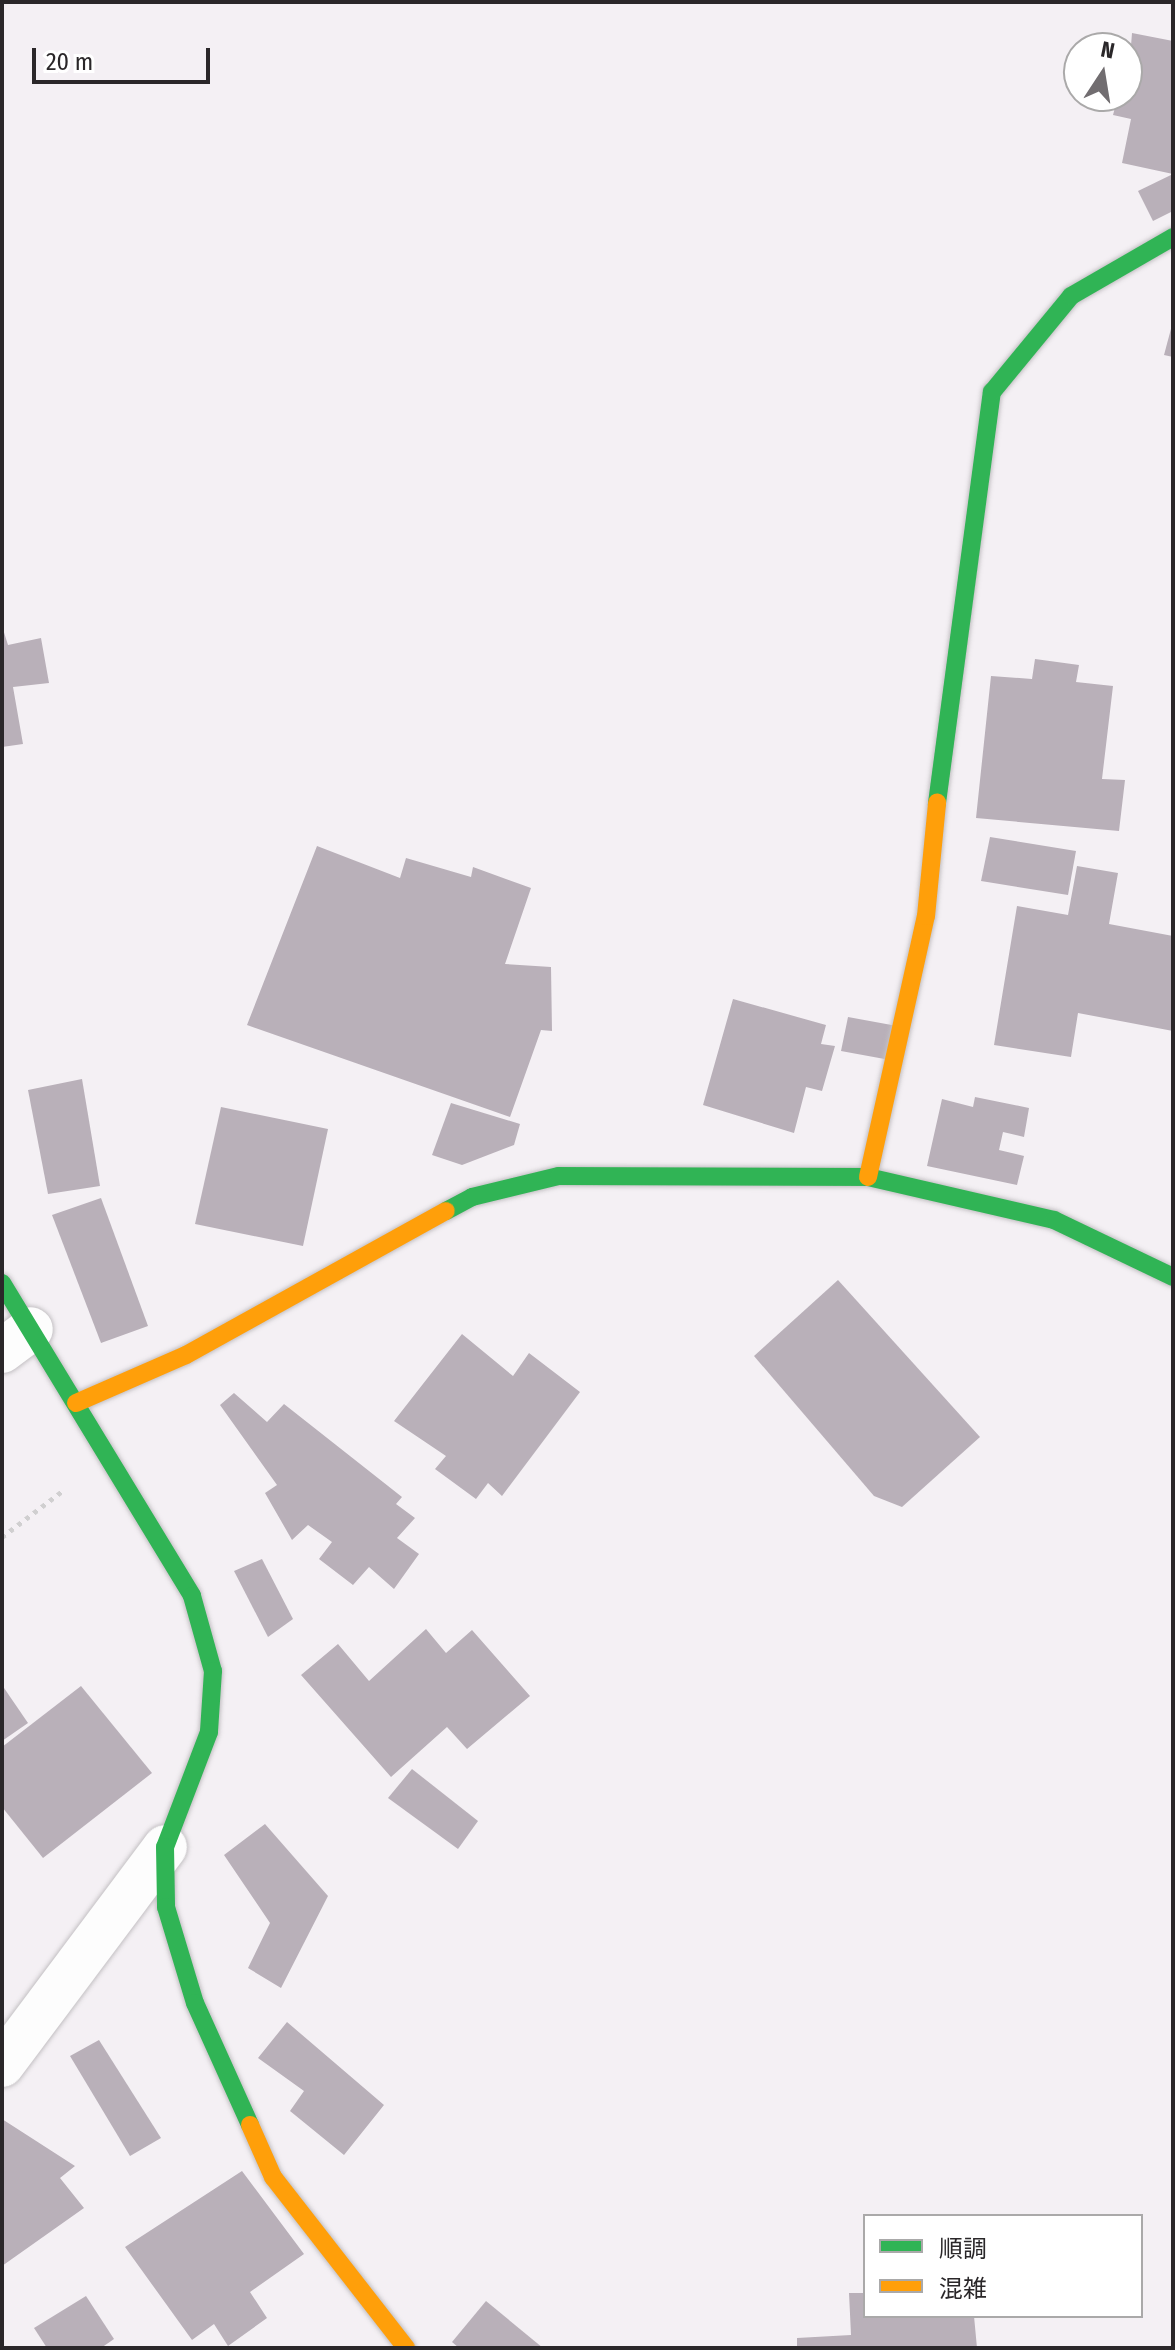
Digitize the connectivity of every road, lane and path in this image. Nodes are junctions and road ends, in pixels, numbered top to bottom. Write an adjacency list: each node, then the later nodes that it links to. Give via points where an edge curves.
1 (1173, 237): 2 (street, via 1071,296 992,392 953,646 926,916)
2 (868, 1177): 3 (street, via 1054,1220); 6 (street, via 559,1176 472,1197 186,1355)
3 (1173, 1277)
4 (2, 1283): 5 (street)
5 (16, 1340): 6 (street)
6 (76, 1403): 7 (street)
7 (108, 1456): 8 (path); 9 (street, via 192,1596 213,1671 209,1732)
8 (2, 1537)
9 (165, 1847): 10 (street); 11 (street, via 166,1907 195,2003 273,2177)
10 (2, 2065)
11 (406, 2348)

